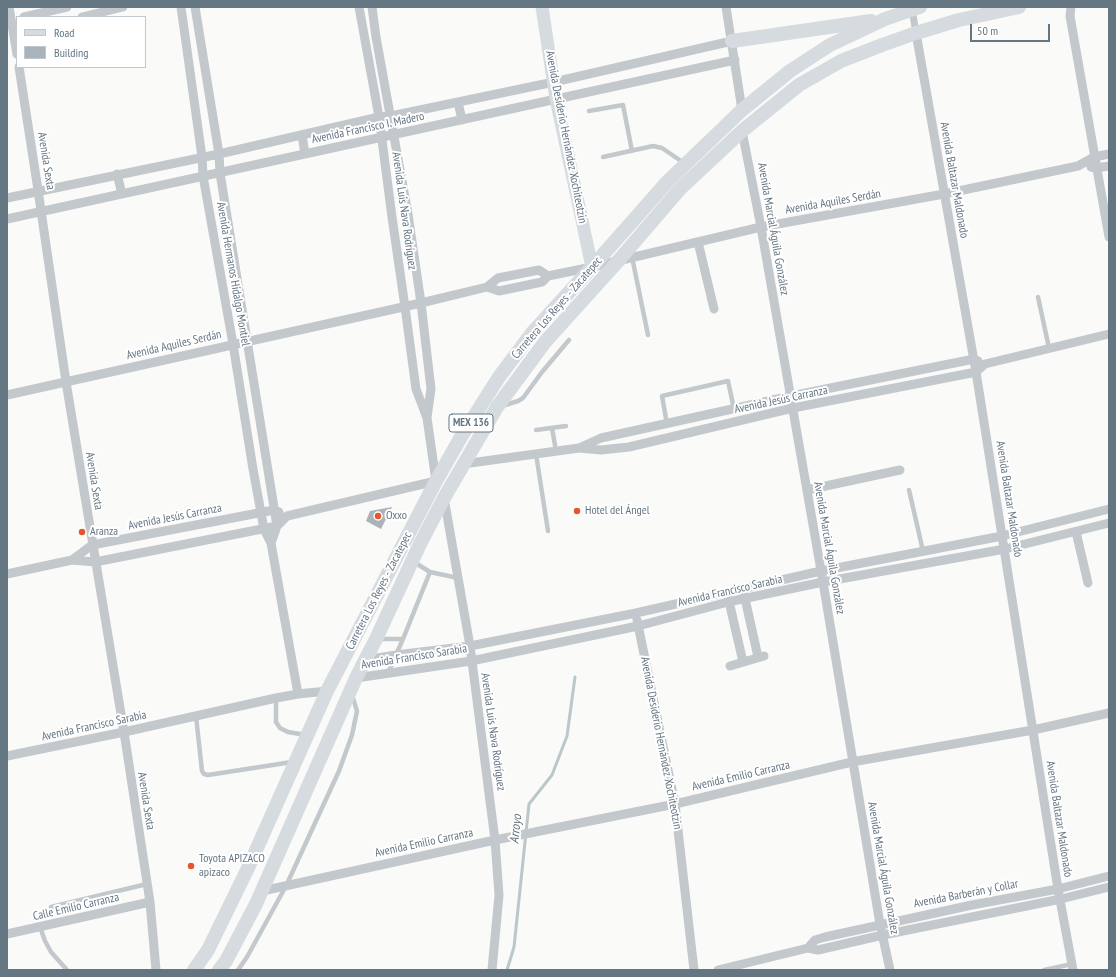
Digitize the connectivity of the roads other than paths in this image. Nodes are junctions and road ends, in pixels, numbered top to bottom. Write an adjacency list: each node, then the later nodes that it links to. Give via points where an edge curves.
1 (9, 7): 18 (street)
2 (67, 7): 15 (street)
3 (123, 7): 13 (street)
4 (181, 7): 29 (street, Avenida Hermanos Hidalgo Montiel)
5 (195, 7): 28 (street, Avenida Hermanos Hidalgo Montiel)
6 (359, 7): 22 (street, Avenida Luis Nava Rodríguez)
7 (372, 7): 21 (street, Avenida Luis Nava Rodríguez)
8 (542, 7): 31 (main road, Avenida Desiderio Hernández Xochiteotzin)
9 (726, 7): 23 (street, Avenida Marcial Águila González)
10 (1019, 7): 20 (main road, MEX 136)
11 (1064, 7): 14 (street)
12 (914, 8): 17 (main road, Carretera Los Reyes - Zacatepec / MEX 136); 20 (street)
13 (98, 10): 16 (street)
14 (1070, 11): 48 (street)
15 (28, 16)
16 (84, 16)
17 (885, 19): 23 (main road); 38 (main road, Carretera Los Reyes - Zacatepec / MEX 136, via 830,46 790,71)
18 (12, 20): 19 (street)
19 (13, 33): 24 (street)
20 (916, 33): 38 (main road, Carretera Los Reyes - Zacatepec / MEX 136, via 835,64); 58 (street, Avenida Baltazar Maldonado)
21 (376, 37): 22 (street); 35 (street, Avenida Luis Nava Rodríguez)
22 (365, 40): 36 (street, Avenida Luis Nava Rodríguez)
23 (732, 41): 25 (street, Avenida Marcial Águila González); 26 (street, Avenida Francisco I. Madero)
24 (16, 49)
25 (734, 60): 30 (street, Avenida Francisco I. Madero); 38 (street, Avenida Marcial Águila González)
26 (634, 64): 30 (street); 31 (street, Avenida Francisco I. Madero)
27 (19, 68): 56 (street, Avenida Sexta)
28 (206, 78): 29 (street); 43 (street, Avenida Hermanos Hidalgo Montiel)
29 (191, 81): 46 (street, Avenida Hermanos Hidalgo Montiel)
30 (637, 81): 32 (street, Avenida Francisco I. Madero)
31 (554, 82): 32 (main road, Avenida Desiderio Hernández Xochiteotzin); 33 (street, Avenida Francisco I. Madero)
32 (556, 99): 37 (street, Avenida Francisco I. Madero); 70 (main road, Avenida Desiderio Hernández Xochiteotzin)
33 (458, 102): 35 (street, Avenida Francisco I. Madero); 37 (street)
34 (589, 111): 42 (lane, via 623,105)
35 (391, 116): 36 (street, Avenida Francisco I. Madero); 40 (street, Avenida Luis Nava Rodríguez)
36 (379, 117): 39 (street, Avenida Francisco I. Madero); 41 (street, Avenida Luis Nava Rodríguez)
37 (462, 120): 40 (street, Avenida Francisco I. Madero)
38 (742, 121): 49 (main road, Carretera Los Reyes - Zacatepec / MEX 136); 64 (street, Avenida Marcial Águila González); 69 (main road, Carretera Los Reyes - Zacatepec / MEX 136, via 680,189)
39 (302, 135): 43 (street, Avenida Francisco I. Madero); 44 (street)
40 (394, 135): 41 (street, Avenida Francisco I. Madero); 61 (street, Avenida Luis Nava Rodríguez)
41 (382, 137): 44 (street, Avenida Francisco I. Madero); 62 (street, Avenida Luis Nava Rodríguez)
42 (632, 151): 47 (lane); 49 (lane, via 653,146 662,148)
43 (219, 154): 46 (street, Avenida Francisco I. Madero); 53 (street, Avenida Hermanos Hidalgo Montiel)
44 (305, 154): 53 (street, Avenida Francisco I. Madero)
45 (1109, 154): 48 (street, Avenida Aquiles Serdán)
46 (202, 157): 54 (street, Avenida Francisco I. Madero); 55 (street, Avenida Hermanos Hidalgo Montiel)
47 (604, 157)
48 (1094, 157): 50 (street, Avenida Aquiles Serdán); 52 (street)
49 (686, 164): 70 (main road, Carretera Los Reyes - Zacatepec / MEX 136)
50 (1078, 166): 52 (street, Avenida Aquiles Serdán); 58 (street, Avenida Aquiles Serdán)
51 (1109, 166): 52 (street, Avenida Aquiles Serdán)
52 (1096, 168): 65 (street)
53 (220, 173): 55 (street, Avenida Francisco I. Madero); 67 (street, Avenida Hermanos Hidalgo Montiel)
54 (118, 174): 56 (street, Avenida Francisco I. Madero); 57 (street)
55 (203, 176): 57 (street, Avenida Francisco I. Madero); 68 (street, Avenida Hermanos Hidalgo Montiel)
56 (38, 190): 59 (street, Avenida Francisco I. Madero); 60 (street, Avenida Sexta)
57 (122, 194): 60 (street, Avenida Francisco I. Madero)
58 (944, 194): 64 (street, Avenida Aquiles Serdán); 85 (street, Avenida Baltazar Maldonado)
59 (7, 198)
60 (41, 212): 63 (street, Avenida Francisco I. Madero); 88 (street, Avenida Sexta)
61 (408, 214): 62 (street); 76 (street, Avenida Luis Nava Rodríguez)
62 (392, 217): 77 (street, Avenida Luis Nava Rodríguez)
63 (7, 219)
64 (761, 227): 66 (street, Avenida Aquiles Serdán); 90 (street, Avenida Marcial Águila González)
65 (1109, 237)
66 (698, 242): 69 (street, Avenida Aquiles Serdán); 78 (street)
67 (233, 251): 68 (street); 73 (street, Avenida Hermanos Hidalgo Montiel)
68 (218, 255): 74 (street, Avenida Hermanos Hidalgo Montiel)
69 (625, 259): 70 (street, Avenida Aquiles Serdán); 80 (lane); 91 (main road, Carretera Los Reyes - Zacatepec / MEX 136, via 545,342)
70 (592, 267): 71 (street, Avenida Aquiles Serdán); 108 (main road, Carretera Los Reyes - Zacatepec / MEX 136, via 532,333 499,377)
71 (548, 276): 72 (street, Avenida Aquiles Serdán, via 542,282 499,291); 72 (street, Avenida Aquiles Serdán, via 539,270 498,278)
72 (487, 287): 76 (street, Avenida Aquiles Serdán)
73 (240, 289): 74 (street); 82 (street, Avenida Hermanos Hidalgo Montiel)
74 (224, 293): 83 (street, Avenida Hermanos Hidalgo Montiel)
75 (1038, 297): 84 (lane)
76 (421, 303): 77 (street, Avenida Aquiles Serdán); 94 (street, Avenida Luis Nava Rodríguez, via 431,389)
77 (406, 307): 82 (street, Avenida Aquiles Serdán); 94 (street, Avenida Luis Nava Rodríguez, via 416,388)
78 (714, 309)
79 (1109, 334): 84 (street)
80 (648, 335)
81 (569, 340): 91 (lane, via 523,398)
82 (248, 342): 83 (street, Avenida Aquiles Serdán); 95 (street, Avenida Hermanos Hidalgo Montiel)
83 (234, 344): 88 (street, Avenida Aquiles Serdán); 96 (street, Avenida Hermanos Hidalgo Montiel)
84 (1049, 348): 86 (street)
85 (974, 358): 86 (street); 87 (street, Avenida Baltazar Maldonado); 90 (street, Avenida Jesús Carranza)
86 (985, 364): 87 (street)
87 (976, 372): 92 (street, Avenida Jesús Carranza); 121 (street, Avenida Baltazar Maldonado)
88 (66, 382): 89 (street, Avenida Aquiles Serdán); 123 (street, Avenida Sexta)
89 (7, 395)
90 (791, 396): 92 (street, Avenida Marcial Águila González); 93 (street, Avenida Jesús Carranza)
91 (497, 407): 104 (main road, Carretera Los Reyes - Zacatepec / MEX 136)
92 (793, 408): 101 (street, Avenida Jesús Carranza, via 629,447 601,450); 109 (street, Avenida Marcial Águila González)
93 (734, 409): 97 (street, Avenida Jesús Carranza); 97 (lane, via 728,381 662,396)
94 (427, 418): 108 (street, Avenida Luis Nava Rodríguez)
95 (260, 422): 96 (street); 105 (street, Avenida Hermanos Hidalgo Montiel)
96 (246, 424): 106 (street, Avenida Hermanos Hidalgo Montiel)
97 (667, 424): 101 (street, Avenida Jesús Carranza, via 601,438)
98 (566, 426): 99 (lane)
99 (552, 428): 100 (lane); 102 (lane)
100 (536, 430)
101 (579, 448): 102 (street, Avenida Jesús Carranza)
102 (556, 451): 103 (street, Avenida Jesús Carranza)
103 (536, 454): 104 (street, Avenida Jesús Carranza); 119 (lane)
104 (464, 464): 111 (main road, Carretera Los Reyes - Zacatepec / MEX 136)
105 (267, 467): 106 (street); 113 (street, Avenida Hermanos Hidalgo Montiel)
106 (253, 469): 114 (street, Avenida Hermanos Hidalgo Montiel)
107 (900, 470): 109 (street)
108 (436, 482): 115 (street); 151 (main road, Carretera Los Reyes - Zacatepec / MEX 136)
109 (807, 490): 129 (street, Avenida Marcial Águila González)
110 (909, 490): 125 (lane)
111 (444, 498): 127 (main road, Carretera Los Reyes - Zacatepec / MEX 136); 132 (street, Avenida Luis Nava Rodríguez)
112 (1109, 509): 121 (street, Avenida Francisco Sarabia)
113 (274, 510): 114 (street, Avenida Jesús Carranza); 115 (street); 117 (street, Avenida Hermanos Hidalgo Montiel)
114 (261, 513): 118 (street, Avenida Hermanos Hidalgo Montiel); 123 (street, Avenida Jesús Carranza)
115 (287, 516): 117 (street)
116 (1109, 523): 120 (street, Avenida Francisco Sarabia)
117 (277, 526): 118 (street, Avenida Jesús Carranza); 122 (street)
118 (264, 528): 122 (street, Avenida Hermanos Hidalgo Montiel); 128 (street, Avenida Jesús Carranza)
119 (548, 531)
120 (1076, 532): 124 (street, Avenida Francisco Sarabia); 134 (street)
121 (1002, 536): 124 (street, Avenida Baltazar Maldonado); 125 (street, Avenida Francisco Sarabia)
122 (271, 542): 153 (street, Avenida Hermanos Hidalgo Montiel)
123 (92, 545): 126 (street, Avenida Jesús Carranza); 128 (street, Avenida Sexta)
124 (1005, 549): 133 (street, Avenida Francisco Sarabia); 157 (street, Avenida Baltazar Maldonado)
125 (923, 551): 129 (street, Avenida Francisco Sarabia)
126 (72, 560): 128 (street, Avenida Jesús Carranza); 131 (street, Avenida Jesús Carranza)
127 (412, 561): 130 (lane); 141 (main road, Carretera Los Reyes - Zacatepec / MEX 136)
128 (95, 562): 158 (street, Avenida Sexta)
129 (821, 570): 133 (street, Avenida Marcial Águila González); 135 (street, Avenida Francisco Sarabia)
130 (430, 572): 132 (lane); 142 (lane)
131 (7, 574)
132 (458, 578): 143 (street, Avenida Luis Nava Rodríguez)
133 (823, 582): 137 (street, Avenida Francisco Sarabia); 162 (street, Avenida Marcial Águila González)
134 (1088, 583)
135 (744, 588): 136 (street, Avenida Francisco Sarabia); 137 (street)
136 (727, 592): 138 (street); 139 (street, Avenida Francisco Sarabia)
137 (745, 599): 138 (street, Avenida Francisco Sarabia); 147 (street, via 761,656)
138 (728, 602): 140 (street, Avenida Francisco Sarabia); 147 (street)
139 (636, 613): 140 (street, Avenida Desiderio Hernández Xochiteotzin); 143 (street, Avenida Francisco Sarabia)
140 (638, 626): 146 (street, Avenida Francisco Sarabia); 163 (street, Avenida Desiderio Hernández Xochiteotzin)
141 (376, 639): 142 (lane); 145 (main road, Carretera Los Reyes - Zacatepec / MEX 136)
142 (403, 639): 144 (lane)
143 (470, 646): 144 (street, Avenida Francisco Sarabia); 146 (street, Avenida Luis Nava Rodríguez)
144 (396, 655): 145 (street, Avenida Francisco Sarabia); 149 (lane)
145 (365, 660): 150 (main road, Carretera Los Reyes - Zacatepec / MEX 136)
146 (471, 661): 149 (street, Avenida Francisco Sarabia); 164 (street, Avenida Luis Nava Rodríguez)
147 (743, 662): 148 (street)
148 (730, 666)
149 (388, 673): 150 (street, Avenida Francisco Sarabia)
150 (356, 678): 152 (main road, Carretera Los Reyes - Zacatepec / MEX 136)
151 (327, 691): 153 (street, Avenida Francisco Sarabia); 159 (main road, Carretera Los Reyes - Zacatepec / MEX 136)
152 (351, 691): 167 (lane, via 356,711 352,736 339,771); 170 (main road, Carretera Los Reyes - Zacatepec / MEX 136)
153 (298, 694): 154 (street, Avenida Francisco Sarabia)
154 (276, 698): 156 (street, Avenida Francisco Sarabia); 159 (lane, via 276,722 280,728)
155 (1109, 713): 157 (street, Avenida Emilio Carranza)
156 (196, 716): 158 (street, Avenida Francisco Sarabia); 161 (lane, via 204,774)
157 (1033, 730): 162 (street, Avenida Emilio Carranza); 169 (street, Avenida Baltazar Maldonado)
158 (124, 732): 160 (street, Avenida Francisco Sarabia); 166 (street, Avenida Sexta)
159 (308, 736): 161 (main road, Carretera Los Reyes - Zacatepec / MEX 136)
160 (7, 756)
161 (297, 761): 184 (main road, Carretera Los Reyes - Zacatepec / MEX 136, via 208,950)
162 (852, 762): 163 (street, Avenida Emilio Carranza); 176 (street, Avenida Marcial Águila González)
163 (675, 804): 164 (street, Avenida Emilio Carranza); 188 (street, Avenida Desiderio Hernández Xochiteotzin)
164 (495, 840): 167 (street, Avenida Emilio Carranza); 187 (street, Avenida Luis Nava Rodríguez, via 499,895)
165 (1109, 876): 169 (street, Avenida Barberán y Collar)
166 (147, 884): 172 (street, Avenida Sexta); 174 (lane)
167 (286, 886): 170 (street, Avenida Emilio Carranza); 186 (lane)
168 (1109, 887): 171 (street, Avenida Barberán y Collar)
169 (1058, 889): 171 (street, Avenida Baltazar Maldonado); 173 (street, Avenida Barberán y Collar)
170 (262, 891): 185 (main road, Carretera Los Reyes - Zacatepec / MEX 136)
171 (1061, 900): 175 (street, Avenida Barberán y Collar); 181 (street, Avenida Baltazar Maldonado)
172 (150, 902): 177 (street, Calle Emilio Carranza); 183 (street, Avenida Sexta)
173 (972, 905): 175 (street); 176 (street, Avenida Barberán y Collar)
174 (51, 906)
175 (974, 916): 179 (street, Avenida Barberán y Collar)
176 (880, 924): 179 (street, Avenida Marcial Águila González); 180 (street, Avenida Barberán y Collar, via 815,940)
177 (40, 927): 178 (street, Calle Emilio Carranza); 182 (lane, via 51,952)
178 (7, 934)
179 (883, 935): 180 (street, Avenida Barberán y Collar, via 818,950); 190 (street, Avenida Marcial Águila González)
180 (808, 948): 189 (street, Avenida Barberán y Collar)
181 (1073, 967): 191 (lane)
182 (66, 970)
183 (156, 970)
184 (194, 970)
185 (219, 970)
186 (238, 970)
187 (492, 970)
188 (694, 970)
189 (718, 970)
190 (890, 970)
191 (1044, 970)

